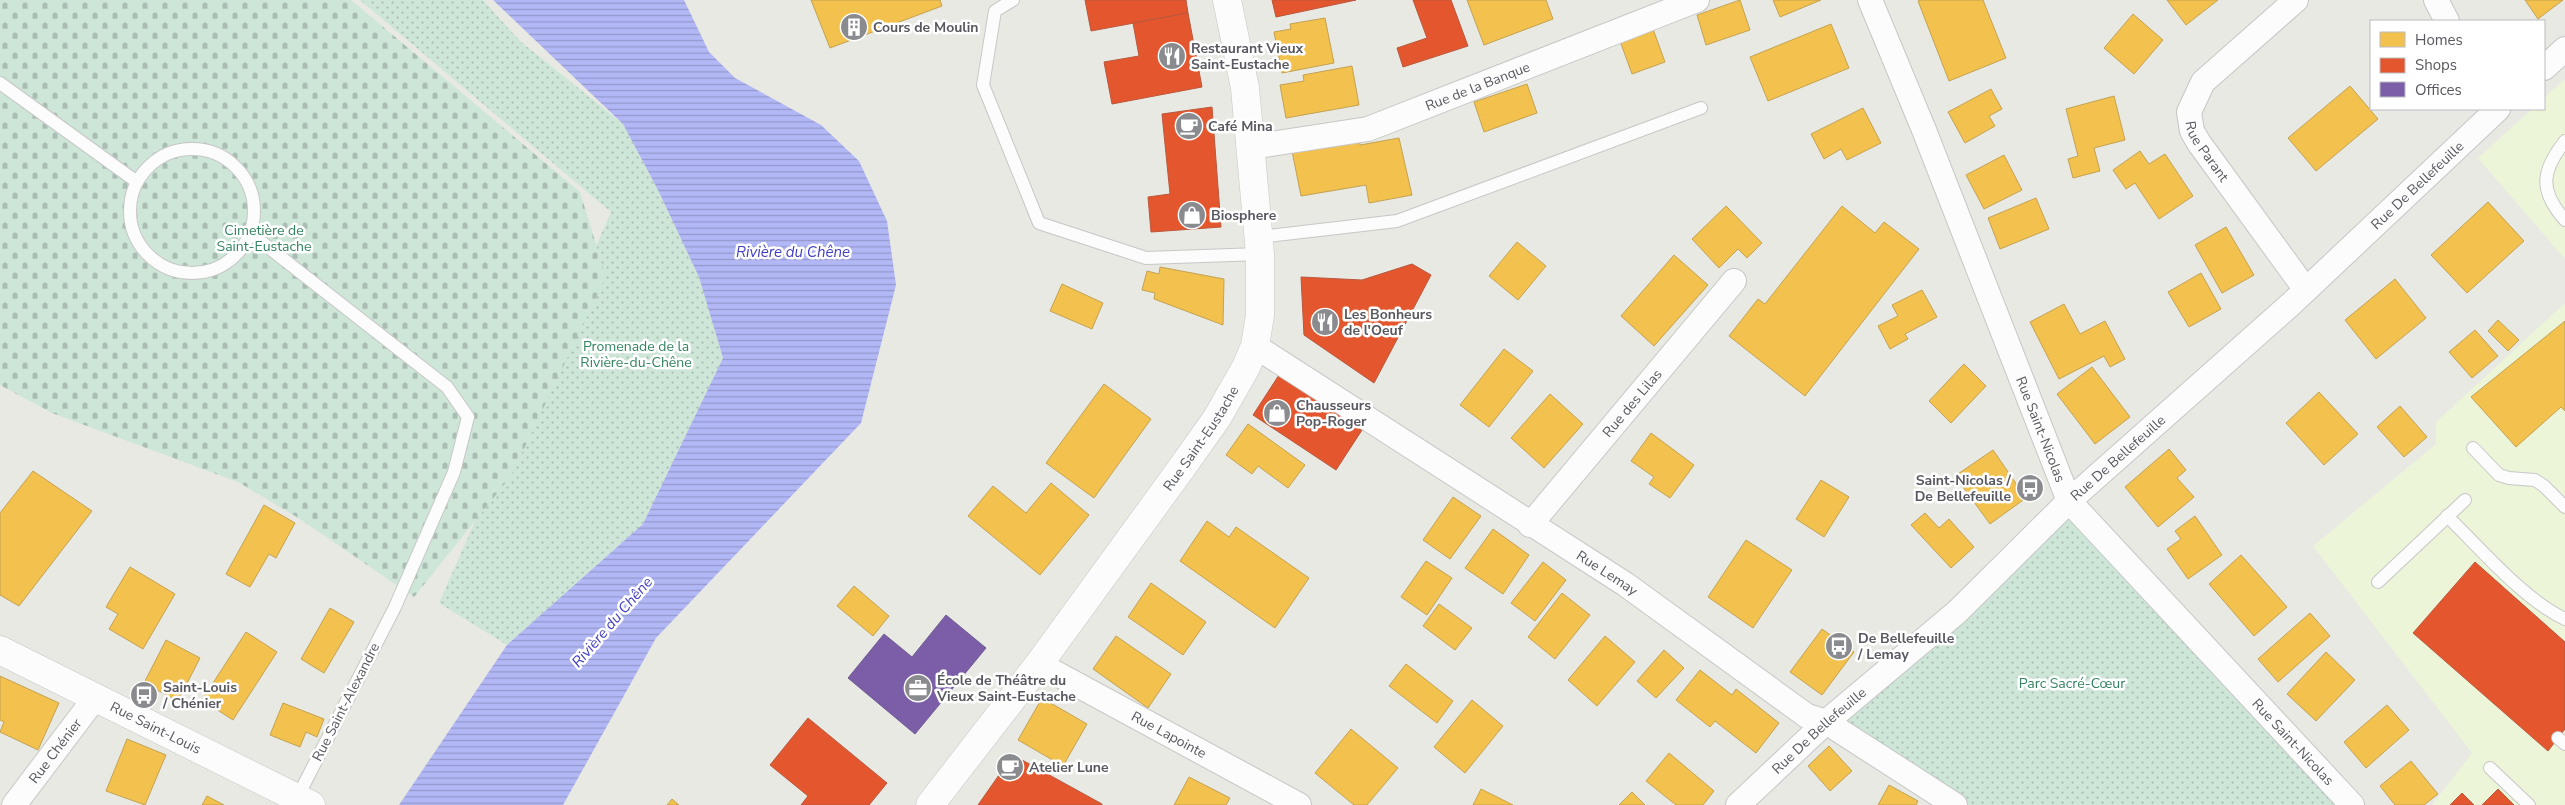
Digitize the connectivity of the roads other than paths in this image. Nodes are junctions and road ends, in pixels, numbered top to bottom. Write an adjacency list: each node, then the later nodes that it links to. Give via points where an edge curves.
1 (1013, 0): 18 (lane, via 995,11 983,86 1039,223 1146,258)
2 (1228, 0): 14 (street, Rue Saint-Eustache, via 1245,88)
3 (1697, 0): 14 (street, Rue de la Banque, via 1368,129)
4 (1870, 0): 24 (street, Rue Saint-Nicolas)
5 (2296, 0): 20 (street, Rue Parant, via 2202,82 2189,112 2192,131 2199,144)
6 (2436, 0): 7 (street)
7 (2446, 20)
8 (2565, 49): 9 (street)
9 (2545, 67)
10 (0, 83): 15 (lane)
11 (1701, 108): 18 (lane, via 1397,221)
12 (2497, 110): 20 (street, Rue De Bellefeuille)
13 (2565, 141): 16 (lane, via 2554,154 2547,182 2548,198)
14 (1250, 146): 18 (street, Rue Saint-Eustache)
15 (137, 182): 17 (lane, via 152,164 182,149 203,149 227,159 242,174 254,201); 17 (lane, via 132,193 130,215 137,239 150,256 164,266 185,273 201,273 222,266 239,252)
16 (2565, 220)
17 (250, 233): 35 (lane, Rue Saint-Alexandre, via 447,387 468,417 454,472)
18 (1259, 245): 21 (street, Rue Saint-Eustache, via 1260,315)
19 (1734, 281): 27 (street, Rue des Lilas)
20 (2306, 290): 24 (street, Rue De Bellefeuille)
21 (1255, 346): 27 (street, Rue Lemay); 31 (street, Rue Saint-Eustache, via 1217,418)
22 (2473, 448): 25 (lane, via 2499,474 2535,480)
23 (2465, 500): 26 (lane)
24 (2069, 501): 33 (street, Rue De Bellefeuille, via 1957,612); 41 (street, Rue Saint-Nicolas)
25 (2565, 507)
26 (2447, 516): 28 (lane); 29 (lane, via 2530,596)
27 (1530, 525): 33 (street, Rue Lemay, via 1625,584 1807,716)
28 (2378, 582)
29 (2565, 619)
30 (0, 650): 32 (street, Rue Saint-Louis)
31 (1039, 664): 37 (street, Rue Saint-Eustache); 38 (street, Rue Lapointe)
32 (95, 698): 35 (street, Rue Saint-Louis); 36 (street, Rue Chénier)
33 (1826, 722): 39 (street, Rue De Bellefeuille); 40 (street, Rue Lemay)
34 (2490, 768): 42 (lane)
35 (304, 801)
36 (14, 805)
37 (930, 805)
38 (1299, 805)
39 (1738, 805)
40 (1955, 805)
41 (2352, 805)
42 (2529, 805)

